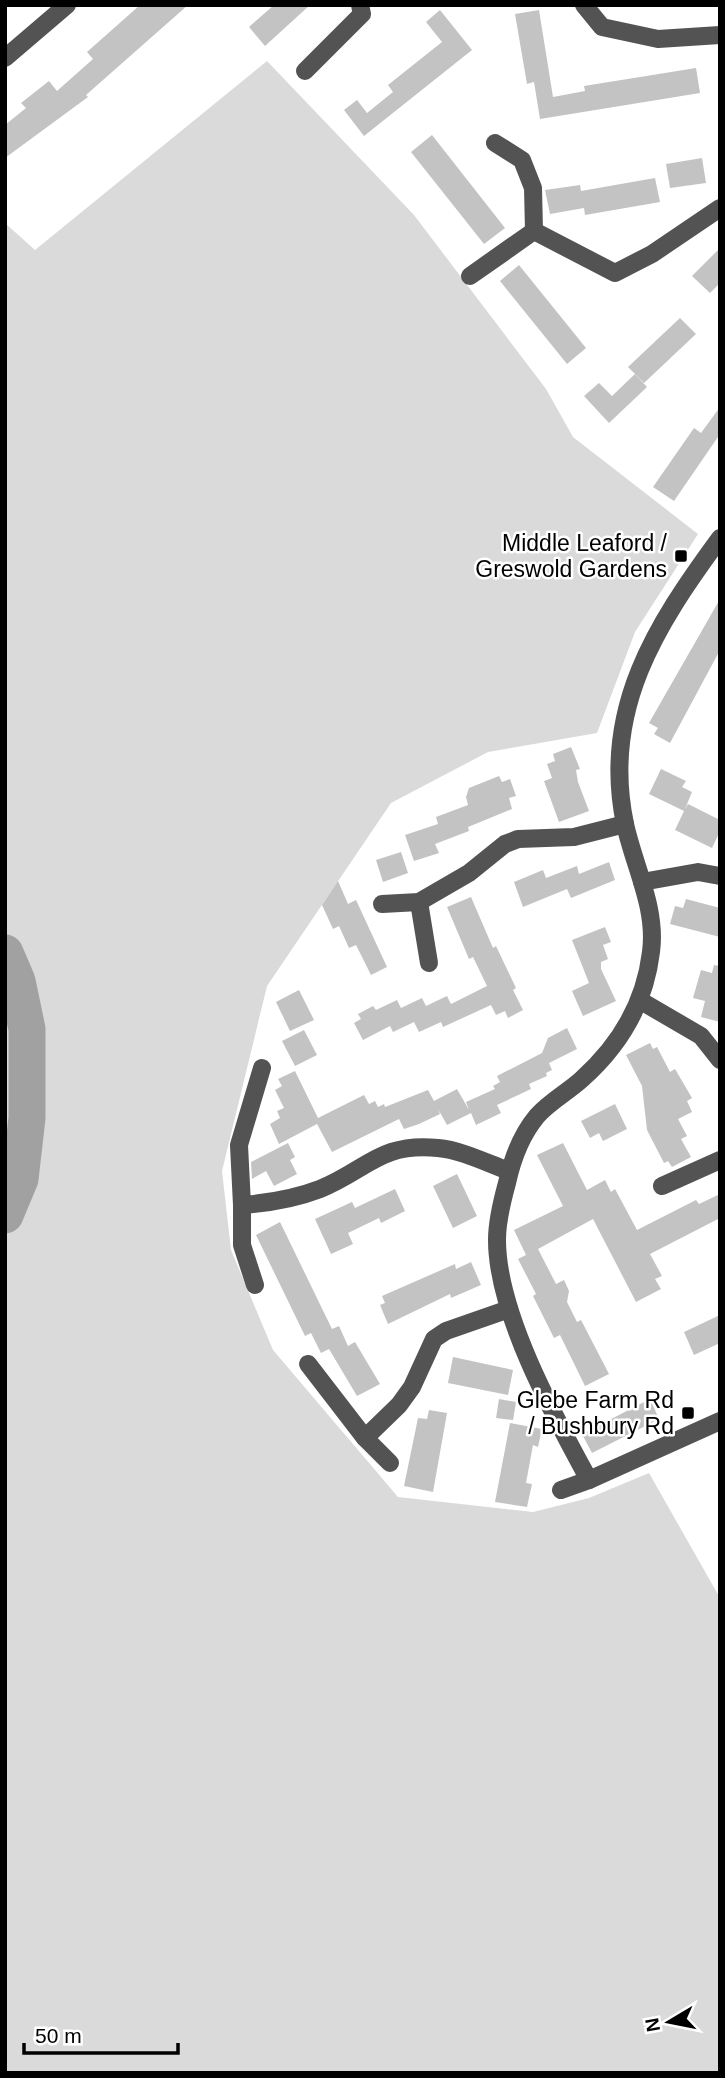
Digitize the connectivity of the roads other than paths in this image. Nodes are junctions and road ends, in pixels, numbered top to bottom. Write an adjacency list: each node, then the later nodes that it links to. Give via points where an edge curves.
1 (67, 5): 5 (street)
2 (360, 5): 6 (street, via 362,14)
3 (584, 5): 4 (street, via 602,27 658,39)
4 (720, 36)
5 (5, 58)
6 (305, 71)
7 (495, 143): 9 (street, via 522,160 533,188)
8 (720, 208): 9 (street, via 615,273)
9 (534, 231): 10 (street)
10 (470, 276)
11 (720, 538): 12 (street, via 652,639 625,709 619,780)
12 (625, 824): 14 (street); 15 (street, via 574,837 518,839)
13 (720, 876): 14 (street, via 698,872)
14 (642, 882): 18 (street, via 651,917 652,950)
15 (419, 902): 16 (street); 17 (street)
16 (382, 904)
17 (429, 962)
18 (641, 1001): 19 (street, via 701,1036); 22 (street, via 617,1040 583,1079 537,1116)
19 (720, 1060)
20 (261, 1068): 24 (street, via 239,1145)
21 (720, 1160): 23 (street)
22 (509, 1171): 24 (street, via 440,1148 398,1149 369,1160 323,1188 285,1201); 26 (street, via 497,1240)
23 (662, 1186)
24 (242, 1205): 25 (street, via 242,1245)
25 (255, 1285)
26 (509, 1308): 29 (street, via 434,1339 412,1387); 31 (street, via 558,1422)
27 (308, 1364): 29 (street)
28 (720, 1421): 31 (street)
29 (365, 1438): 30 (street)
30 (390, 1463)
31 (589, 1480): 32 (street)
32 (561, 1490)

